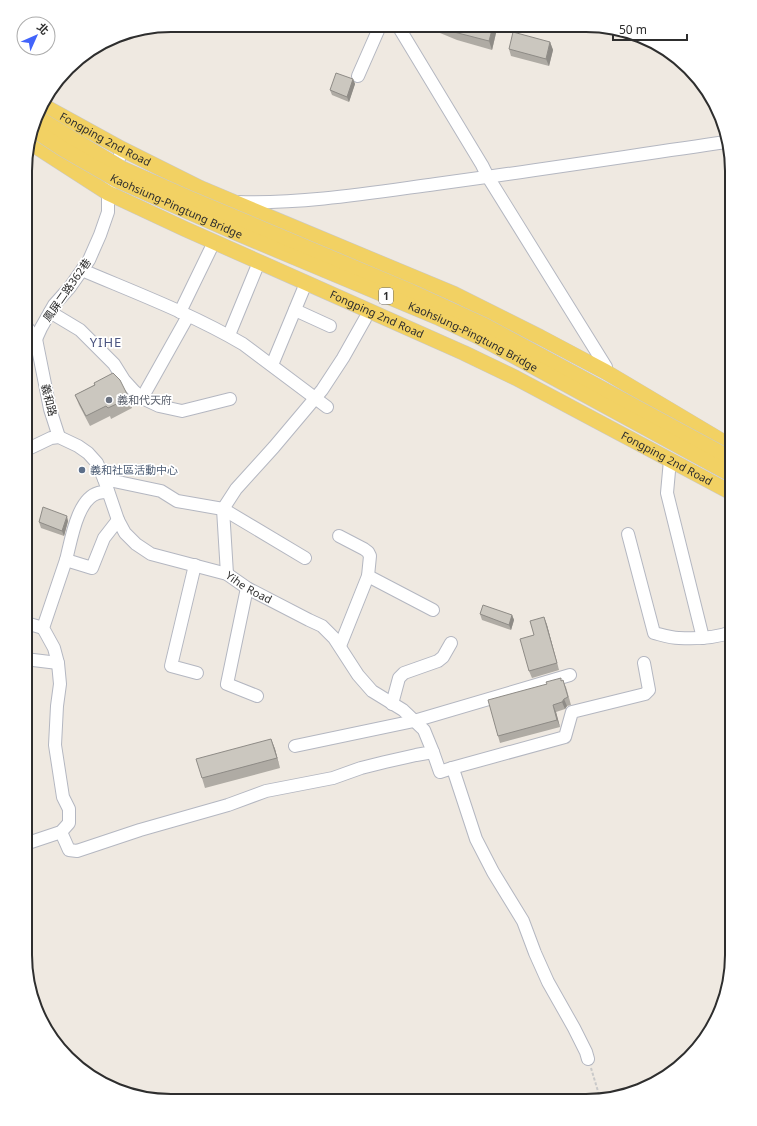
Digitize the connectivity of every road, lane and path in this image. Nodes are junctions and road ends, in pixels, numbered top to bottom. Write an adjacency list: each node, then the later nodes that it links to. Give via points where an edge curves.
1 (377, 32): 3 (street)
2 (402, 32): 10 (street)
3 (358, 76)
4 (48, 108): 9 (main road, Fongping 2nd Road)
5 (42, 120): 34 (main road, Kaohsiung-Pingtung Bridge / 1, bridge, via 122,168 484,325)
6 (38, 132): 36 (main road, Kaohsiung-Pingtung Bridge / 1, bridge, via 117,180 479,337)
7 (722, 143): 10 (street, Fongping 2nd Road)
8 (35, 146): 11 (main road, Fongping 2nd Road / 1)
9 (122, 150): 11 (street, 鳳屏二路362巷); 12 (main road, Fongping 2nd Road)
10 (488, 177): 12 (street, Fongping 2nd Road, via 326,199 276,203); 26 (street, via 606,367)
11 (108, 193): 13 (main road, Fongping 2nd Road / 1); 15 (street, 鳳屏二路362巷, via 108,212 89,260)
12 (235, 202): 26 (main road, Fongping 2nd Road, via 454,294)
13 (214, 242): 14 (main road, Fongping 2nd Road / 1); 19 (street)
14 (260, 262): 16 (main road, Fongping 2nd Road / 1); 23 (street)
15 (82, 270): 18 (street, 鳳屏二路362巷); 19 (street)
16 (306, 283): 17 (street); 35 (main road, Fongping 2nd Road / 1, via 464,352)
17 (295, 310): 21 (street); 25 (street)
18 (50, 312): 24 (street, 鳳屏二路362巷); 27 (street, via 80,330 114,364 129,386)
19 (184, 314): 23 (street); 27 (street)
20 (365, 319): 28 (street)
21 (330, 326)
22 (32, 334): 24 (street)
23 (229, 336): 25 (street)
24 (36, 339): 31 (street, 義和路)
25 (272, 365): 28 (street)
26 (606, 372): 32 (main road, Fongping 2nd Road)
27 (142, 398): 29 (street, via 159,406 182,411)
28 (316, 398): 30 (street); 40 (street, via 236,489)
29 (230, 399)
30 (327, 407)
31 (58, 437): 33 (street); 37 (street, Yihe Road, via 88,453 97,463)
32 (725, 443)
33 (32, 447)
34 (725, 455)
35 (670, 460): 38 (main road, Fongping 2nd Road / 1); 54 (street, via 667,493)
36 (725, 471)
37 (104, 479): 39 (street, Yihe Road); 40 (street, via 161,491 177,501)
38 (725, 489)
39 (108, 492): 41 (street, Yihe Road); 45 (street, via 89,498 80,510)
40 (223, 509): 44 (street); 47 (street)
41 (118, 520): 45 (street, via 104,538 92,568); 46 (street, Yihe Road, via 125,533 151,554)
42 (628, 534): 54 (street, via 654,633 677,638)
43 (339, 536): 48 (street, via 368,552)
44 (305, 558)
45 (66, 560): 52 (street)
46 (195, 565): 47 (street, Yihe Road); 60 (street, via 171,666)
47 (227, 574): 49 (street, Yihe Road)
48 (368, 576): 50 (street); 56 (street)
49 (247, 588): 56 (street, Yihe Road, via 322,626); 62 (street, via 227,684)
50 (433, 610)
51 (32, 625): 52 (street)
52 (43, 628): 58 (street, via 54,648)
53 (725, 634): 54 (street)
54 (703, 638)
55 (451, 643): 63 (street, via 438,661 404,673 399,678)
56 (340, 646): 63 (street, Yihe Road, via 358,675 372,691)
57 (32, 661): 58 (street)
58 (58, 663): 68 (street, via 60,684 55,745 63,797 69,809 69,823)
59 (644, 663): 67 (street, via 649,690 645,694 572,712 565,737)
60 (197, 673)
61 (570, 675): 64 (street)
62 (257, 696)
63 (392, 704): 64 (street, Yihe Road)
64 (414, 721): 65 (street); 66 (street, Yihe Road, via 424,730)
65 (295, 746)
66 (433, 752): 67 (street, Yihe Road, via 440,772); 68 (street, via 361,768 333,778 266,791 77,851 69,850)
67 (452, 768): 70 (street, via 476,839 523,921 534,953)
68 (62, 832): 69 (street)
69 (32, 842)
70 (588, 1059): 71 (path)
71 (599, 1093)

